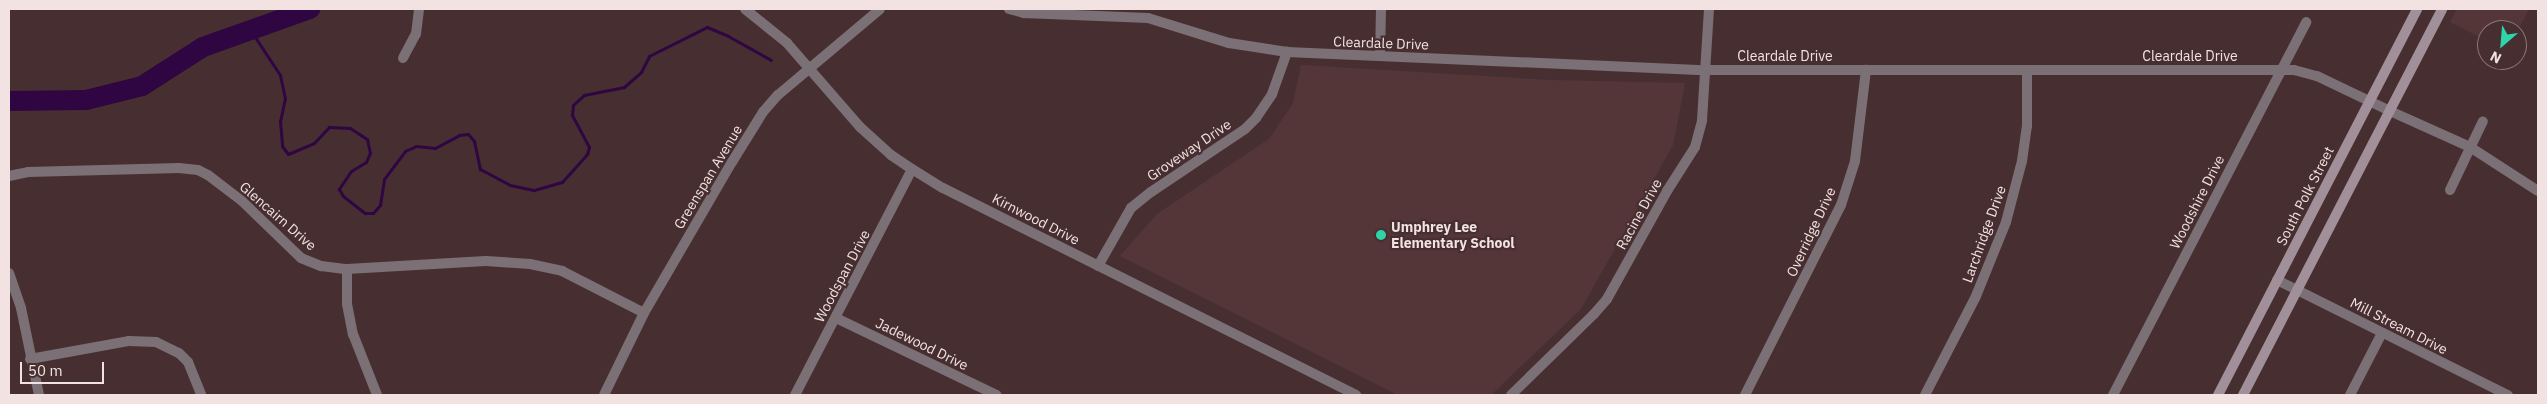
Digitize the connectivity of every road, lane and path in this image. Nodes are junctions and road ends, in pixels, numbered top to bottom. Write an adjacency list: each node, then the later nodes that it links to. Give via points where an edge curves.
1 (419, 9): 12 (street, via 416,34)
2 (745, 9): 13 (street, Kirnwood Drive, via 787,43)
3 (880, 9): 13 (street, Greenspan Avenue)
4 (1009, 9): 10 (street, Cleardale Drive, via 1024,13 1148,18 1229,43)
5 (1381, 9): 11 (street)
6 (1709, 9): 15 (street, Racine Drive)
7 (2417, 9): 18 (main road, South Polk Street)
8 (2442, 9): 19 (main road)
9 (2306, 22): 14 (street, Woodshire Drive)
10 (1287, 52): 11 (street, Cleardale Drive); 26 (street, Groveway Drive, via 1272,94 1256,118 1131,208)
11 (1380, 56): 15 (street, Cleardale Drive)
12 (403, 58)
13 (809, 69): 22 (street, Kirnwood Drive, via 860,127 890,155); 31 (street, Greenspan Avenue, via 763,112)
14 (2282, 69): 17 (street, Cleardale Drive); 18 (street, Cleardale Drive, via 2317,76); 45 (street, Woodshire Drive)
15 (1704, 70): 16 (street, Cleardale Drive); 42 (street, Racine Drive, via 1702,120 1695,147 1666,191 1618,280 1594,314)
16 (1866, 70): 17 (street, Cleardale Drive); 43 (street, Overridge Drive, via 1855,161 1841,205)
17 (2027, 70): 44 (street, Larchridge Drive, via 2027,126 2010,206 1976,296)
18 (2370, 101): 19 (street, Cleardale Drive); 29 (main road, South Polk Street)
19 (2390, 111): 21 (street, Cleardale Drive); 30 (main road)
20 (2483, 121): 21 (street)
21 (2470, 148): 24 (street); 25 (street, Cleardale Drive)
22 (912, 169): 26 (street, Kirnwood Drive, via 942,188); 32 (street, Woodspan Drive)
23 (9, 176): 27 (street, Glencairn Drive, via 28,172 198,170 242,201 301,258 329,268)
24 (2450, 190)
25 (2538, 191)
26 (1098, 266): 41 (street, Kirnwood Drive)
27 (346, 269): 31 (street, Glencairn Drive, via 486,261 530,264 562,271); 37 (street, via 347,304 353,334)
28 (9, 272): 34 (street, via 21,308)
29 (2278, 280): 30 (street, Mill Stream Drive); 46 (main road, South Polk Street)
30 (2298, 290): 33 (street, Mill Stream Drive); 47 (main road)
31 (644, 313): 38 (street, Greenspan Avenue)
32 (836, 318): 39 (street, Woodspan Drive); 40 (street, Jadewood Drive)
33 (2382, 333): 48 (street); 49 (street, Mill Stream Drive)
34 (30, 359): 35 (street); 36 (street, via 129,341 156,342 179,353 188,362)
35 (39, 395)
36 (201, 395)
37 (377, 395)
38 (604, 395)
39 (795, 395)
40 (997, 395)
41 (1356, 395)
42 (1511, 395)
43 (1745, 395)
44 (1925, 395)
45 (2113, 395)
46 (2218, 395)
47 (2243, 395)
48 (2350, 395)
49 (2508, 395)

